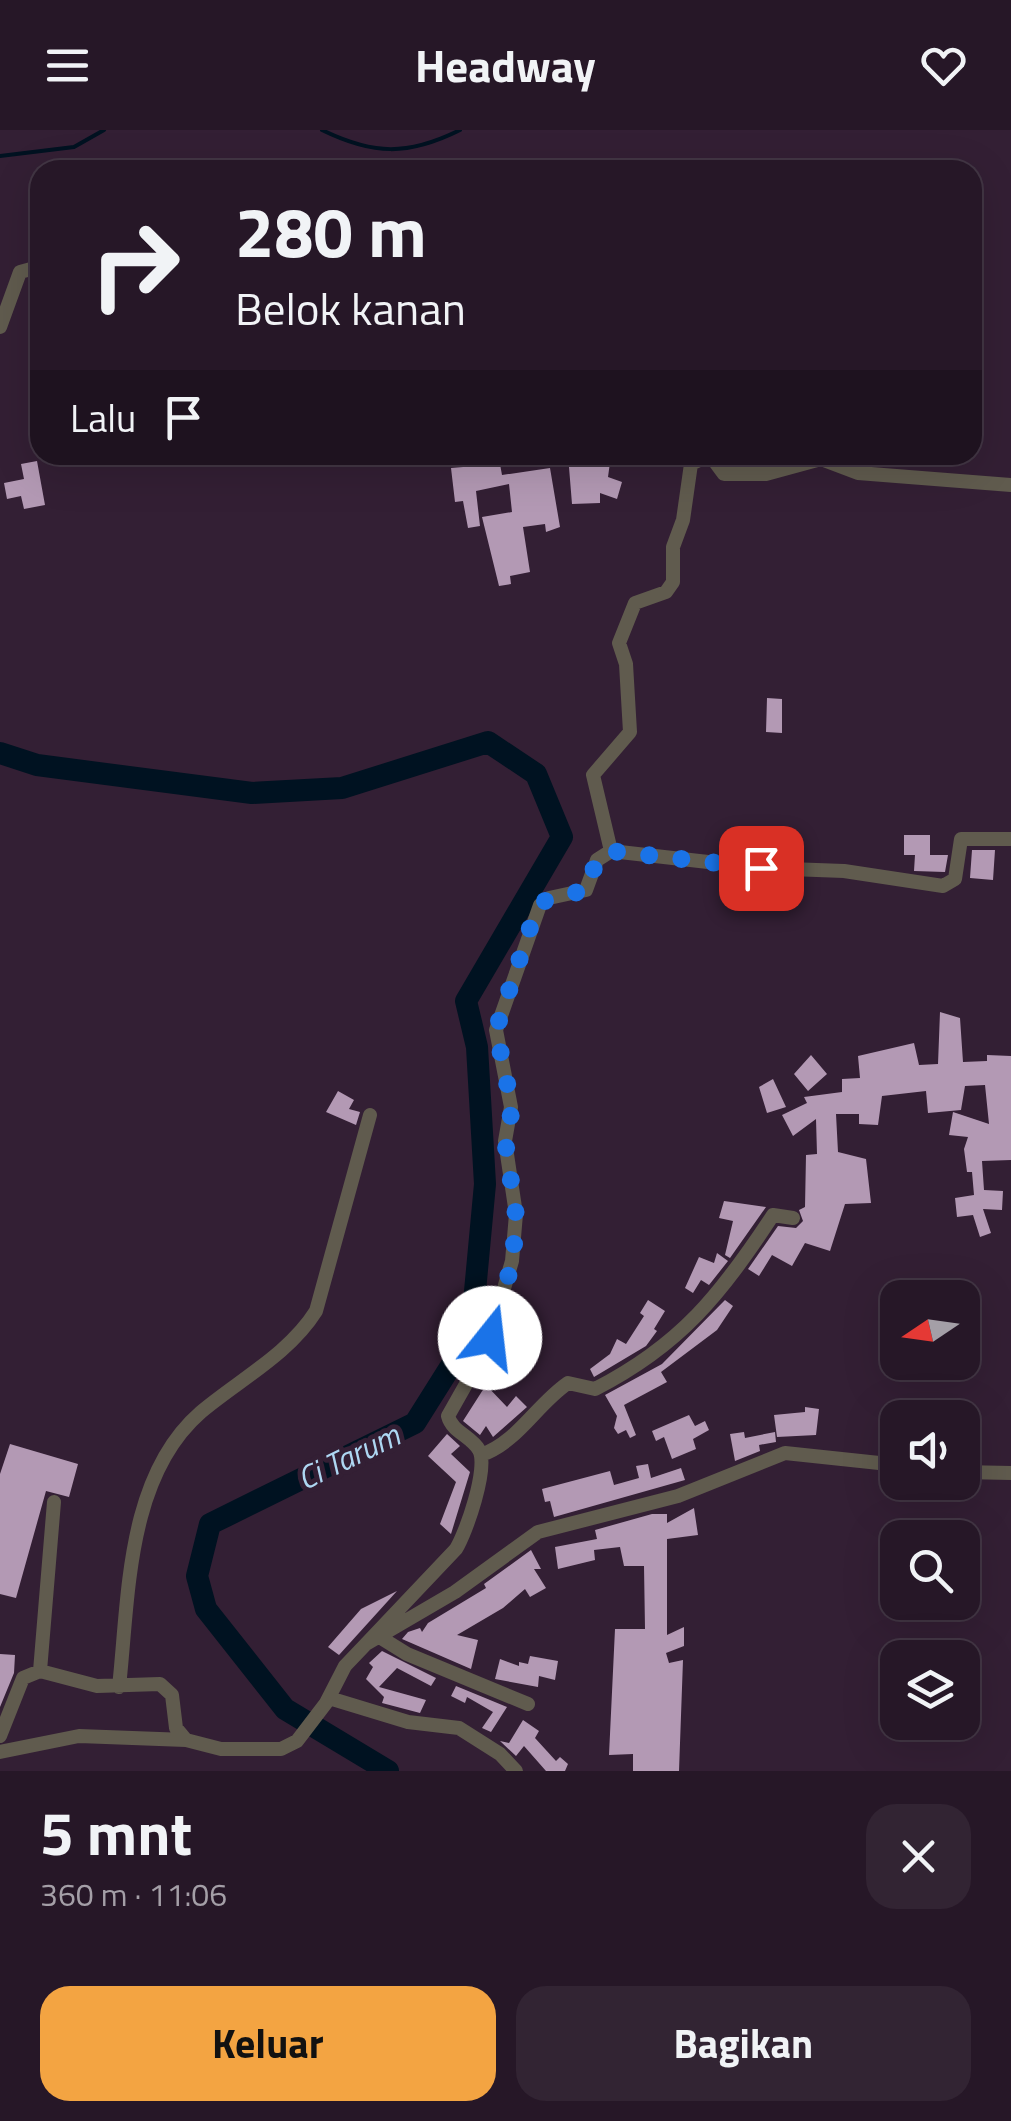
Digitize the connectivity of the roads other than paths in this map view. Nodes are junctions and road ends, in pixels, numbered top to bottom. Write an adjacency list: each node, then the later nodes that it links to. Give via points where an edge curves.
1 (30, 269): 2 (street, via 20,272)
2 (0, 327)
3 (691, 465): 9 (street, via 674,547 674,582 634,604 620,638 630,732 593,775)
4 (716, 465): 5 (street, via 731,476)
5 (799, 465)
6 (837, 465): 7 (street, via 858,473)
7 (1011, 485)
8 (1011, 839): 9 (street, via 961,839 954,879 944,886)
9 (611, 851): 12 (street, via 597,860 586,890 540,905 497,1024 512,1107 505,1141 516,1230 487,1347 448,1418)
10 (370, 1116): 19 (street, via 316,1311 296,1337 197,1415 157,1474 138,1531)
11 (793, 1218): 12 (street, via 772,1215 674,1340 595,1389 568,1382 536,1408 510,1443)
12 (481, 1456): 17 (street, via 462,1540)
13 (880, 1463): 17 (street, via 785,1453 678,1496 546,1529)
14 (980, 1473): 15 (street)
15 (1011, 1474)
16 (54, 1502): 18 (street)
17 (372, 1640): 20 (street, via 337,1676); 21 (street)
18 (40, 1671): 19 (street); 22 (street, via 23,1678)
19 (118, 1686): 23 (street, via 167,1688 176,1728)
20 (327, 1700): 23 (street, via 296,1741 264,1752); 27 (street, via 458,1728)
21 (528, 1704)
22 (0, 1736)
23 (186, 1740): 24 (street, via 79,1736)
24 (0, 1752)
25 (0, 1760): 26 (street)
26 (3, 1771)
27 (516, 1771)

